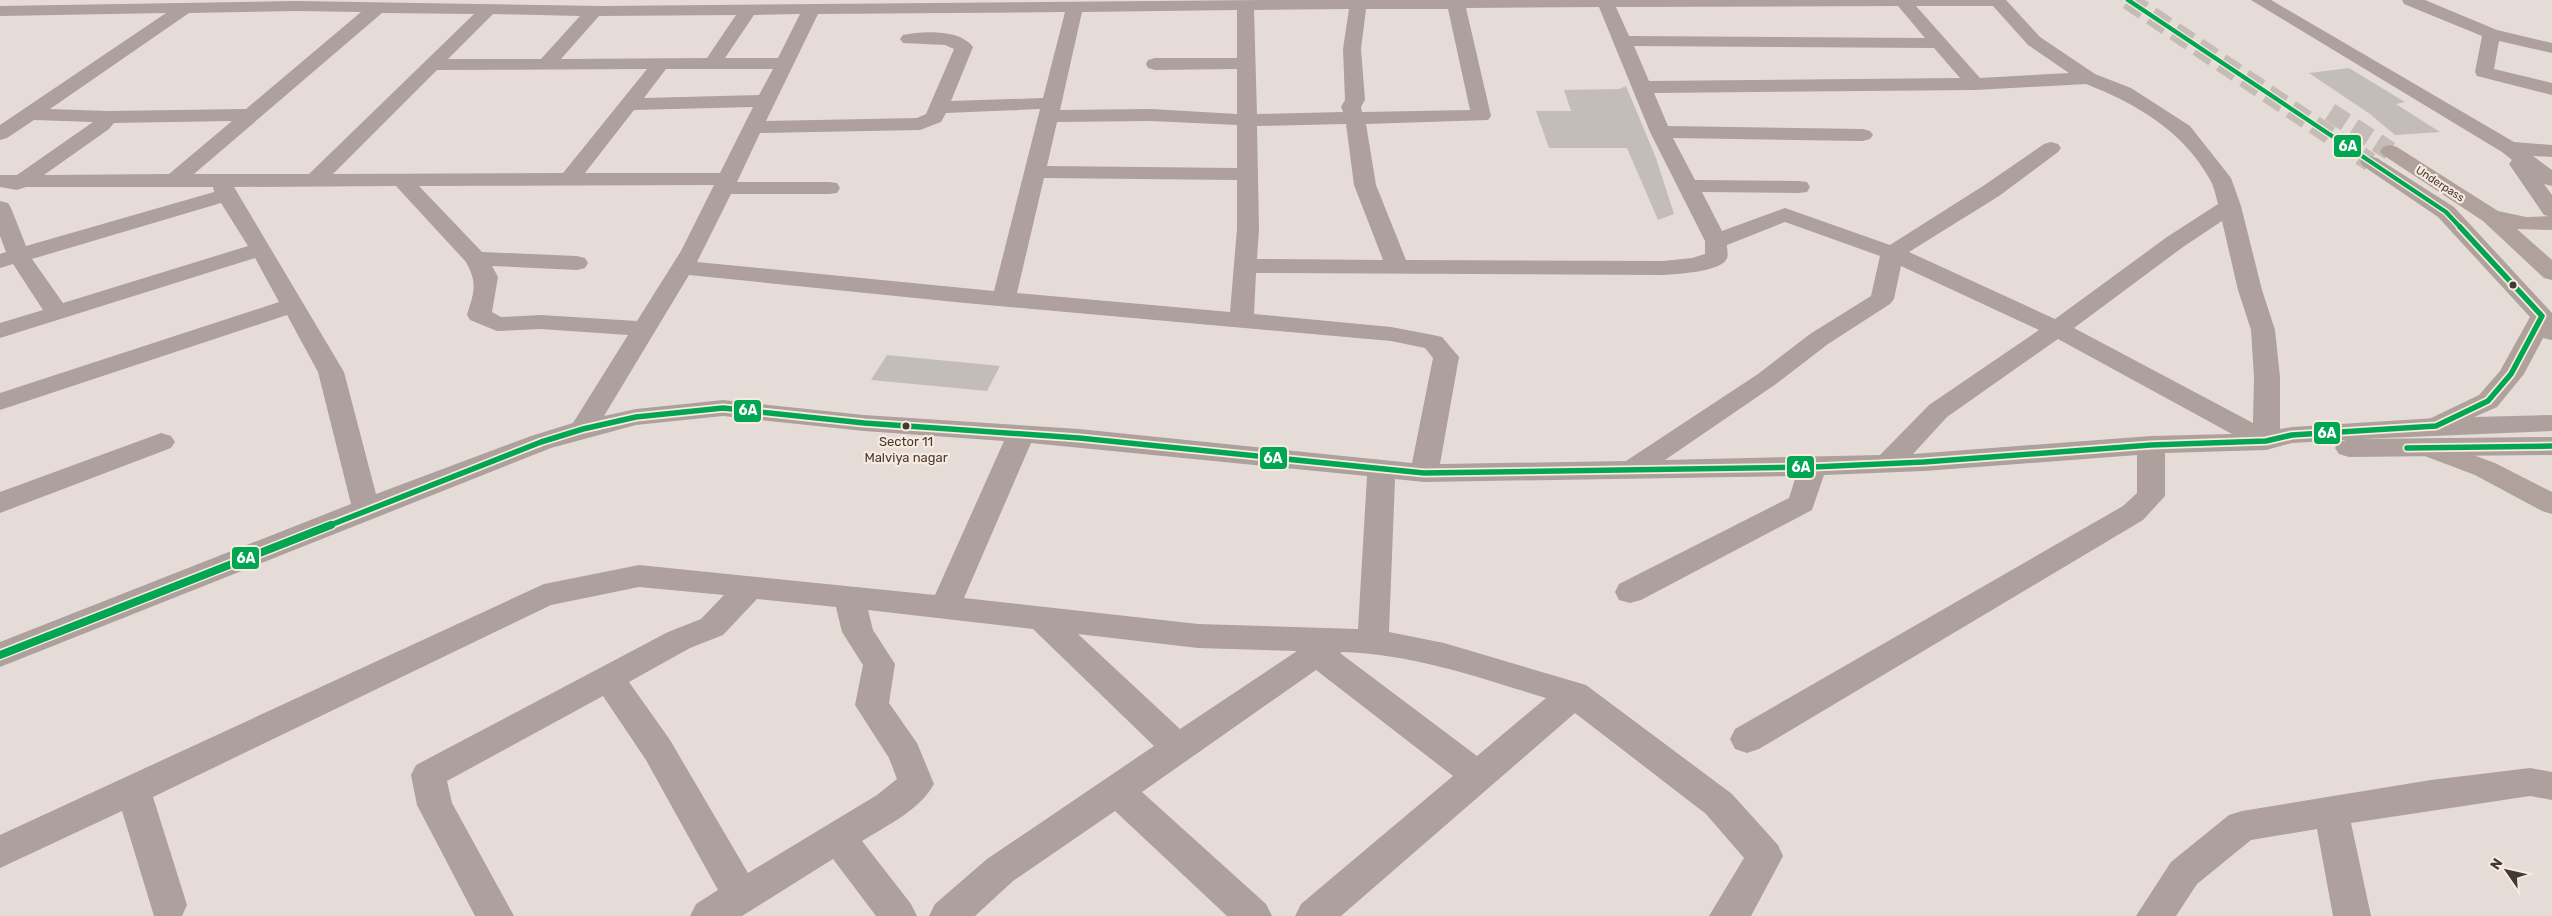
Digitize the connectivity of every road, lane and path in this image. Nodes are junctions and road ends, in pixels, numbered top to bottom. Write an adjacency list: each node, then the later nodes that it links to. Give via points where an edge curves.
1 (280, 0): 16 (street, via 201,2)
2 (445, 0): 13 (street, via 464,2)
3 (2259, 0): 51 (street)
4 (2410, 0): 20 (street)
5 (1605, 2): 6 (street); 8 (street); 22 (street)
6 (1904, 2): 23 (street); 32 (street, via 1998,1 2034,41)
7 (1285, 3): 9 (street); 10 (street)
8 (1456, 4): 9 (street); 44 (street, via 1481,116)
9 (1358, 5): 44 (street, via 1352,49 1355,100 1351,107)
10 (1245, 6): 12 (street); 26 (street)
11 (378, 7): 13 (street); 16 (street); 42 (street)
12 (1075, 7): 15 (street); 39 (street)
13 (470, 8): 14 (street)
14 (490, 8): 18 (street); 29 (street)
15 (812, 8): 17 (street); 25 (street)
16 (182, 9): 19 (street); 41 (street)
17 (748, 9): 18 (street); 27 (street)
18 (594, 10): 30 (street)
19 (0, 11)
20 (2491, 34): 24 (street); 35 (street, via 2484,72)
21 (909, 39): 38 (street, via 941,39 958,42 964,47)
22 (1622, 41): 23 (street); 34 (street)
23 (1939, 43): 33 (street)
24 (2552, 48)
25 (785, 63): 27 (street); 36 (street)
26 (1246, 63): 28 (street); 45 (street)
27 (712, 64): 31 (street)
28 (1155, 64)
29 (431, 65): 30 (street); 57 (street)
30 (545, 65): 31 (street)
31 (660, 65): 37 (street)
32 (2088, 78): 33 (street); 70 (street, via 2124,92 2183,130 2220,178)
33 (1975, 84): 34 (street)
34 (1643, 87): 47 (street)
35 (2552, 89)
36 (766, 101): 37 (street); 46 (street)
37 (629, 104): 59 (street)
38 (939, 107): 39 (street); 46 (street, via 934,118 920,124)
39 (1051, 109): 45 (street); 55 (street)
40 (0, 110): 41 (street)
41 (33, 112): 43 (street); 48 (street)
42 (254, 115): 43 (street); 60 (street)
43 (108, 117): 63 (street, via 102,125)
44 (1355, 118): 45 (street); 83 (street, via 1364,185)
45 (1247, 120): 56 (street)
46 (753, 128): 64 (street)
47 (1660, 132): 49 (street); 65 (street)
48 (0, 134)
49 (1863, 135)
50 (2051, 148): 77 (street, via 1991,191)
51 (2509, 148): 53 (street); 61 (street); 72 (street)
52 (2390, 151): 73 (main road, Underpass)
53 (2552, 151)
54 (2370, 162): 89 (main road, Underpass, via 2446,212)
55 (1036, 172): 56 (street); 85 (street)
56 (1248, 174): 81 (street)
57 (316, 179): 58 (street); 67 (street)
58 (401, 179): 59 (street); 79 (street)
59 (569, 179): 64 (street)
60 (175, 180): 63 (street); 67 (street)
61 (2552, 180)
62 (0, 181): 63 (street)
63 (21, 181): 69 (street)
64 (725, 184): 68 (street); 82 (street)
65 (1688, 186): 66 (street); 75 (street)
66 (1799, 187)
67 (223, 188): 76 (street); 78 (street)
68 (829, 188)
69 (0, 197)
70 (2230, 206): 91 (street); 98 (street, via 2263,330 2267,377)
71 (0, 208): 78 (street)
72 (2552, 210)
73 (2491, 216): 74 (main road, via 2526,224); 84 (main road)
74 (2552, 222)
75 (1716, 241): 77 (street, via 1785,215); 83 (street, via 1716,258 1695,265 1662,268)
76 (261, 249): 86 (street); 87 (street)
77 (1892, 253): 91 (street); 105 (street, via 1882,299)
78 (10, 259): 87 (street)
79 (476, 260): 80 (street); 90 (street, via 486,277 479,315 497,324 541,322)
80 (577, 263)
81 (1245, 266): 83 (street); 88 (street)
82 (681, 267): 85 (street); 90 (street)
83 (1398, 268)
84 (2552, 273)
85 (1004, 299): 88 (street)
86 (293, 305): 93 (street); 109 (street, via 331,372)
87 (58, 314): 92 (street)
88 (1241, 320): 106 (street, via 1391,334 1433,342 1446,357)
89 (2547, 324): 97 (main road, via 2488,401)
90 (644, 329): 95 (street)
91 (2056, 329): 98 (street); 102 (street, via 1938,411)
92 (0, 331)
93 (0, 402)
94 (2552, 423): 97 (street)
95 (582, 429): 96 (street, via 636,417 723,408 864,423); 109 (street)
96 (1021, 434): 104 (street); 113 (street)
97 (2434, 437): 98 (street, via 2303,447); 101 (street); 108 (main road, via 2485,469)
98 (2266, 441): 100 (street)
99 (161, 442): 107 (street)
100 (2151, 446): 102 (street); 120 (street, via 2151,496 2133,513)
101 (2552, 446)
102 (1888, 463): 103 (street)
103 (1813, 467): 105 (street); 111 (street, via 1802,503)
104 (1381, 469): 106 (street); 115 (street)
105 (1632, 470): 106 (street)
106 (1424, 473)
107 (0, 502)
108 (2552, 504)
109 (366, 508): 117 (street)
110 (750, 587): 112 (street); 118 (street, via 712,627 679,640); 124 (street, via 639,576 544,595)
111 (1630, 592)
112 (848, 597): 113 (street); 127 (street, via 858,632 879,664 872,704 905,753 916,784 890,805)
113 (945, 607): 114 (street)
114 (1042, 618): 116 (street, via 1198,636); 121 (street)
115 (1373, 641): 116 (street); 119 (street, via 1444,655)
116 (1327, 646): 121 (street); 122 (street)
117 (0, 655)
118 (609, 678): 129 (street, via 658,750); 131 (street, via 428,775 435,805)
119 (1574, 694): 122 (street); 137 (street, via 1719,804 1764,856 1736,908)
120 (1747, 739)
121 (1179, 749): 125 (street)
122 (1478, 776): 136 (street)
123 (2552, 786): 126 (street, via 2530,782)
124 (133, 790): 128 (street); 130 (street)
125 (1116, 791): 134 (street, via 1000,870); 135 (street)
126 (2331, 811): 138 (street, via 2242,826 2184,873); 139 (street)
127 (837, 837): 129 (street); 133 (street)
128 (0, 852)
129 (741, 896): 132 (street)
130 (168, 905)
131 (495, 916)
132 (709, 916)
133 (898, 916)
134 (948, 916)
135 (1253, 916)
136 (1314, 916)
137 (1728, 916)
138 (2156, 916)
139 (2352, 916)

